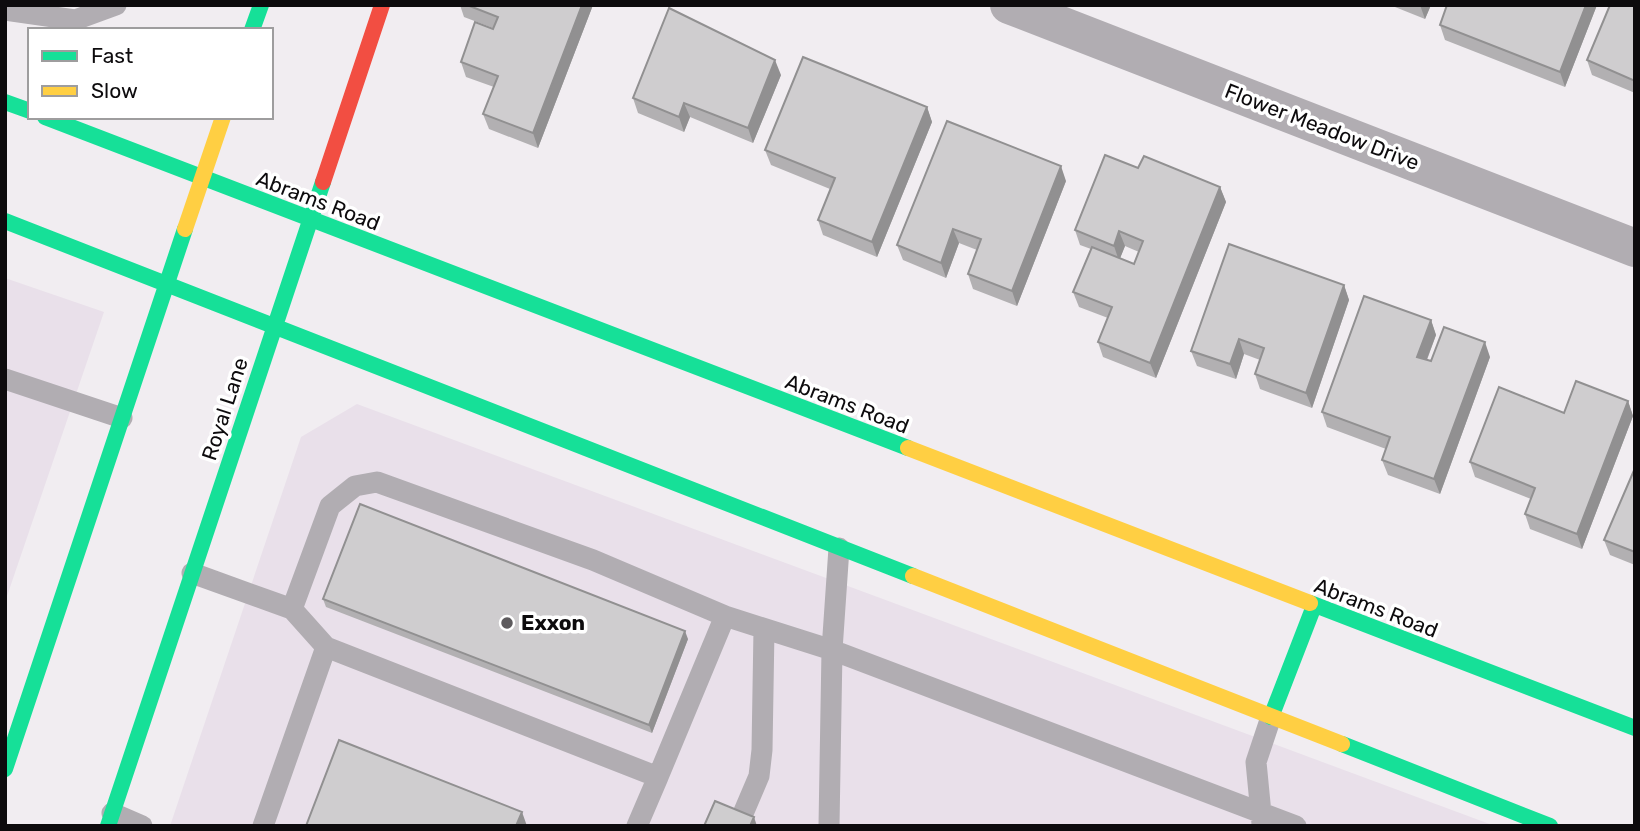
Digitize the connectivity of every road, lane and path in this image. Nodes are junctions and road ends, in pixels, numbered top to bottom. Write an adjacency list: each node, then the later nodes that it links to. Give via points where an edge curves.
1 (116, 5): 5 (lane, via 75,20)
2 (261, 5): 6 (main road)
3 (382, 5): 12 (main road, Royal Lane)
4 (1009, 5): 14 (street, Flower Meadow Drive)
5 (5, 10)
6 (253, 28)
7 (5, 102): 8 (main road)
8 (28, 110)
9 (50, 119): 11 (main road, Abrams Road)
10 (222, 119): 11 (main road)
11 (203, 179): 12 (main road, Abrams Road); 15 (main road)
12 (310, 220): 16 (main road, Royal Lane); 21 (main road, Abrams Road)
13 (5, 221): 15 (main road)
14 (1635, 248)
15 (167, 283): 16 (main road); 18 (main road)
16 (275, 326): 19 (main road); 20 (main road, Royal Lane)
17 (5, 380): 18 (lane)
18 (122, 418): 29 (main road)
19 (839, 548): 26 (lane); 27 (main road)
20 (192, 573): 22 (lane); 31 (main road, Royal Lane)
21 (1314, 607): 27 (main road); 28 (main road, Abrams Road)
22 (292, 609): 23 (lane, via 330,506 355,486 377,482 593,560); 25 (lane)
23 (725, 616): 24 (lane); 30 (lane)
24 (764, 629): 26 (lane); 33 (lane, via 762,750 758,776)
25 (326, 647): 30 (lane); 35 (lane)
26 (832, 650): 32 (lane); 37 (lane)
27 (1271, 717): 32 (lane, via 1256,762); 39 (main road)
28 (1635, 729)
29 (5, 769)
30 (658, 777): 36 (lane)
31 (110, 819): 34 (lane)
32 (1262, 819): 38 (lane)
33 (739, 823)
34 (142, 826)
35 (262, 826)
36 (637, 826)
37 (829, 826)
38 (1296, 826)
39 (1550, 826)

